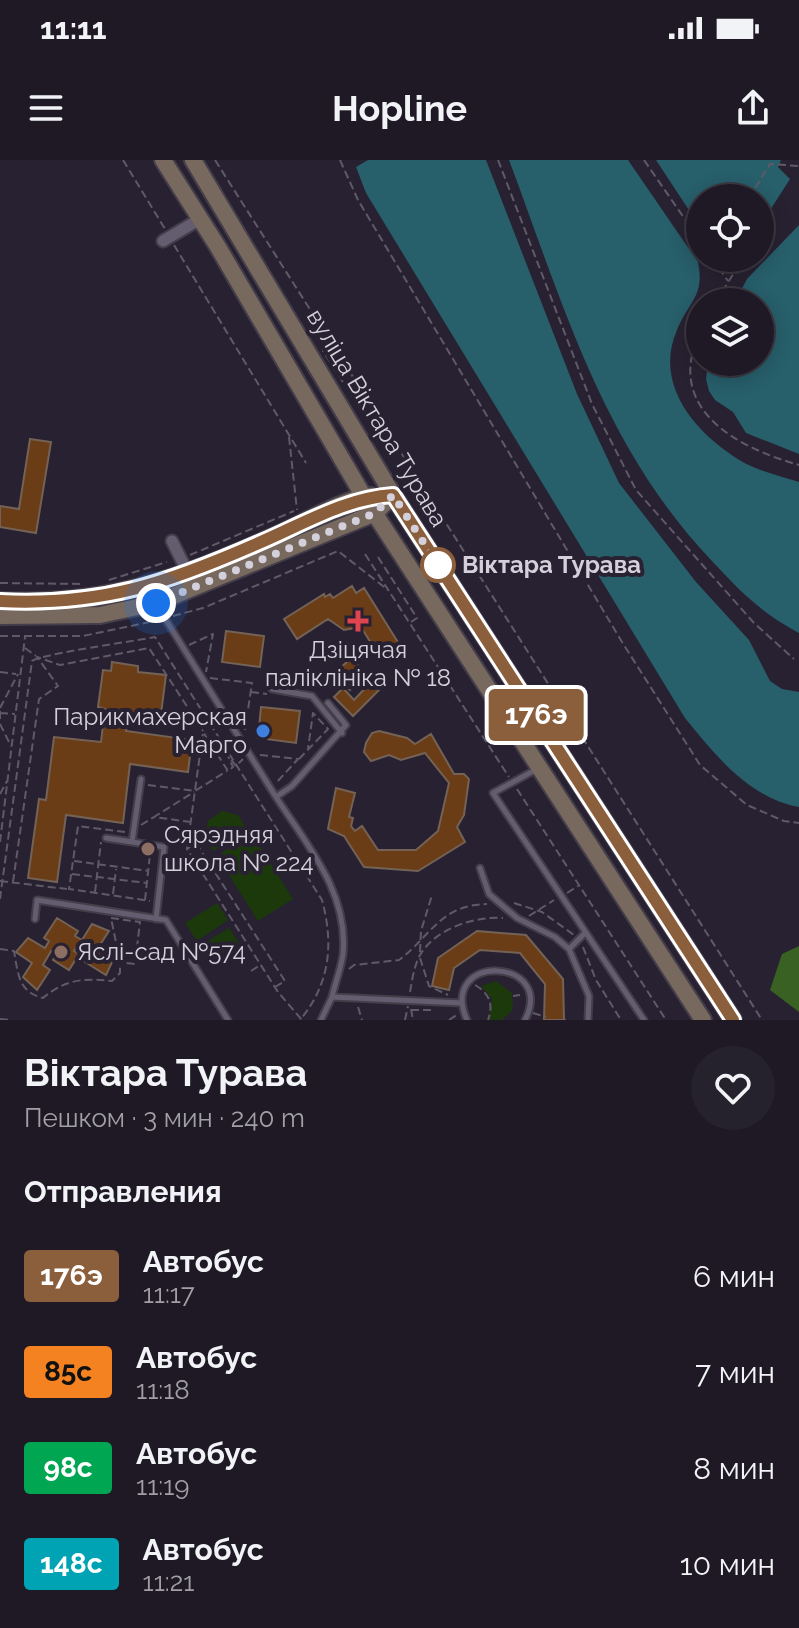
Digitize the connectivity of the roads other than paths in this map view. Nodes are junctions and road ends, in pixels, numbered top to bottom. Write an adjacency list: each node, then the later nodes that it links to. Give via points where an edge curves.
1 (163, 160): 3 (main road, вуліца Віктара Турава)
2 (193, 160): 5 (main road, вуліца Віктара Турава)
3 (200, 219): 4 (street); 6 (main road, вуліца Віктара Турава)
4 (167, 239)
5 (393, 495): 6 (main road); 7 (main road); 36 (main road, вуліца Віктара Турава)
6 (364, 497): 7 (main road, вуліца Віктара Турава); 9 (main road)
7 (375, 513): 10 (main road); 17 (main road, вуліца Віктара Турава)
8 (172, 541): 9 (street)
9 (188, 564): 10 (main road); 11 (main road, via 135,591 97,599)
10 (196, 590): 12 (main road)
11 (0, 601)
12 (156, 603): 13 (main road, via 100,615); 19 (lane)
13 (0, 616)
14 (272, 689): 16 (lane, via 312,696)
15 (328, 703): 16 (lane, via 347,722)
16 (342, 733): 19 (lane)
17 (540, 767): 25 (lane, via 493,793); 35 (main road, вуліца Віктара Турава)
18 (140, 781): 21 (lane)
19 (276, 797): 27 (lane, via 336,896 342,942)
20 (106, 838): 21 (lane)
21 (132, 842): 24 (lane, via 164,847)
22 (480, 868): 26 (lane, via 489,894)
23 (35, 919): 24 (lane, via 37,900)
24 (156, 919): 30 (lane, via 166,920)
25 (585, 933): 26 (lane); 34 (lane)
26 (569, 949): 33 (lane, via 589,996)
27 (332, 997): 28 (lane); 31 (lane)
28 (462, 1003): 29 (lane, via 469,983 486,970 508,971 526,986); 32 (lane)
29 (527, 1017)
30 (228, 1020)
31 (321, 1020)
32 (467, 1020)
33 (588, 1020)
34 (644, 1020)
35 (703, 1020)
36 (733, 1020)

